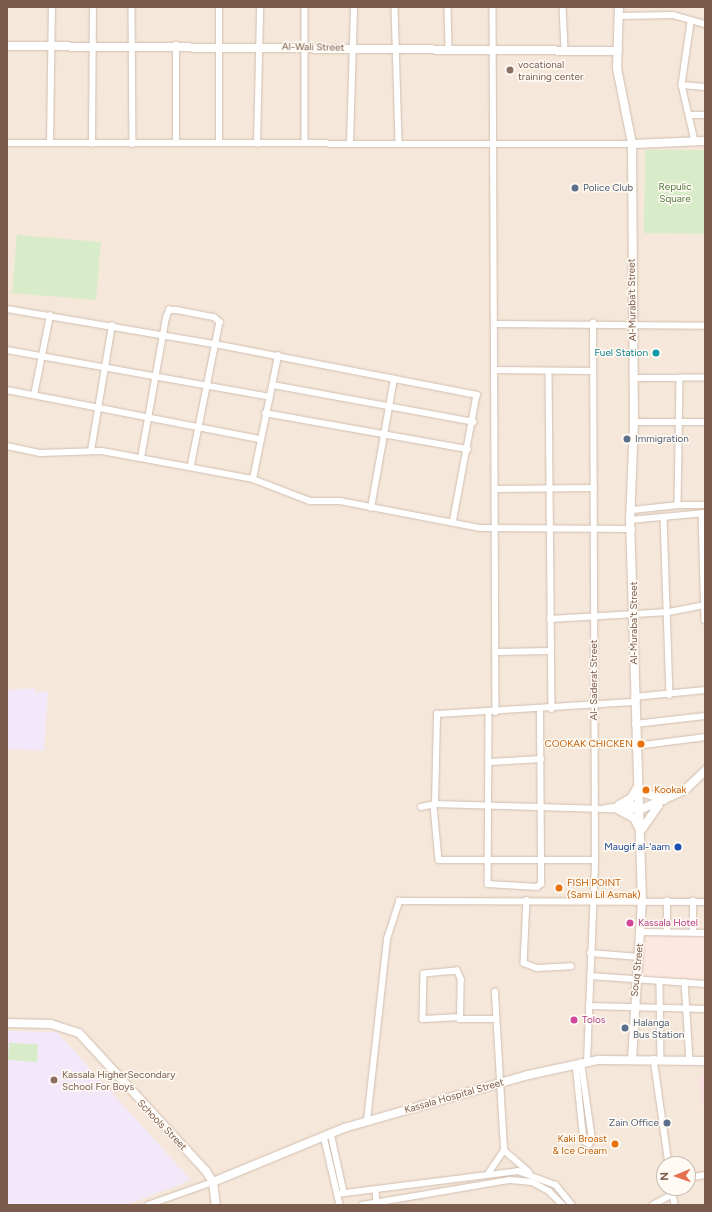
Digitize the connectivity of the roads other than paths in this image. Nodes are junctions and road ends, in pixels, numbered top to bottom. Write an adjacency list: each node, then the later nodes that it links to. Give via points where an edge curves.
1 (52, 7): 16 (street)
2 (93, 7): 17 (street)
3 (132, 7): 18 (street)
4 (219, 7): 21 (street)
5 (260, 7): 22 (street)
6 (305, 7): 23 (street)
7 (354, 7): 24 (street)
8 (395, 7): 25 (street)
9 (448, 7): 26 (street)
10 (493, 7): 27 (street)
11 (563, 7): 28 (street)
12 (619, 7): 13 (main road, Al-Muraba't Street)
13 (619, 16): 14 (street, via 673,15); 29 (main road, Al-Muraba't Street)
14 (691, 23): 15 (street); 30 (street)
15 (705, 24)
16 (52, 45): 17 (main road, Al-Wali Street); 20 (main road, Al-Wali Street); 41 (street)
17 (93, 45): 18 (main road, Al-Wali Street); 42 (street)
18 (131, 45): 19 (main road, Al-Wali Street); 43 (street)
19 (176, 45): 21 (main road, Al-Wali Street); 44 (street)
20 (7, 46)
21 (219, 46): 22 (main road, Al-Wali Street); 45 (street)
22 (260, 47): 23 (main road, Al-Wali Street); 46 (street)
23 (305, 47): 24 (main road, Al-Wali Street); 37 (street)
24 (354, 48): 25 (main road, Al-Wali Street); 38 (street)
25 (395, 49): 26 (main road, Al-Wali Street); 39 (street)
26 (449, 49): 27 (main road, Al-Wali Street)
27 (494, 50): 28 (main road, Al-Wali Street); 40 (street)
28 (565, 50): 29 (main road, Al-Wali Street)
29 (618, 50): 47 (main road, Al-Muraba't Street, via 619,82)
30 (682, 85): 31 (street); 32 (street)
31 (705, 87)
32 (689, 115): 33 (street); 34 (street)
33 (705, 115)
34 (695, 141): 35 (main road); 47 (main road)
35 (705, 141)
36 (7, 143): 41 (street)
37 (305, 143): 38 (street); 46 (street)
38 (350, 143): 39 (street)
39 (398, 143): 40 (street)
40 (493, 143): 47 (street); 52 (street)
41 (50, 144): 42 (street)
42 (92, 144): 43 (street)
43 (133, 144): 44 (street)
44 (176, 144): 45 (street)
45 (219, 144): 46 (street)
46 (257, 144)
47 (632, 144): 51 (main road, Al-Muraba't Street)
48 (7, 309): 49 (street)
49 (50, 316): 53 (street); 58 (street)
50 (593, 323): 51 (street); 52 (street); 63 (street, Al- Saderat Street)
51 (632, 323): 54 (street); 65 (main road, Al-Muraba't Street)
52 (494, 324): 61 (street)
53 (112, 326): 55 (street); 60 (street)
54 (705, 326)
55 (163, 335): 56 (street); 56 (street, via 167,313 177,310 219,319); 64 (street)
56 (215, 344): 59 (street); 70 (street)
57 (7, 350): 58 (street)
58 (42, 356): 60 (street); 72 (street)
59 (278, 356): 68 (street); 69 (street)
60 (105, 368): 64 (street); 75 (street)
61 (494, 370): 62 (street); 93 (street)
62 (549, 371): 63 (street); 91 (street)
63 (593, 371): 92 (street, Al- Saderat Street)
64 (156, 377): 70 (street); 77 (street)
65 (634, 378): 66 (street); 79 (main road, Al-Muraba't Street)
66 (680, 378): 67 (street); 80 (street)
67 (705, 378)
68 (394, 379): 74 (street); 78 (street, via 477,395)
69 (273, 385): 73 (street); 74 (street)
70 (207, 387): 73 (street); 82 (street)
71 (7, 390): 72 (street)
72 (34, 395): 75 (street)
73 (270, 397): 76 (street)
74 (388, 406): 78 (street); 83 (street)
75 (98, 407): 77 (street); 87 (street)
76 (265, 413): 83 (street); 84 (street)
77 (148, 416): 82 (street); 88 (street)
78 (474, 422): 86 (street)
79 (634, 422): 80 (street); 97 (main road, Al-Muraba't Street)
80 (679, 422): 81 (street); 94 (street)
81 (705, 422)
82 (199, 426): 84 (street); 89 (street)
83 (384, 433): 86 (street); 96 (street)
84 (260, 439): 90 (street)
85 (7, 446): 87 (street, via 40,453)
86 (468, 448): 101 (street)
87 (91, 451): 88 (street)
88 (141, 458): 89 (street)
89 (191, 467): 90 (street)
90 (253, 479): 96 (street, via 310,501 340,501)
91 (551, 488): 92 (street); 93 (street); 102 (street)
92 (594, 488): 103 (street, Al- Saderat Street)
93 (494, 489): 105 (street)
94 (678, 505): 95 (street); 97 (street)
95 (705, 505)
96 (370, 508): 101 (street)
97 (633, 510): 100 (main road, Al-Muraba't Street)
98 (704, 513): 99 (street); 106 (street)
99 (664, 517): 100 (street); 107 (street)
100 (630, 520): 104 (main road, Al-Muraba't Street)
101 (454, 523): 105 (street)
102 (550, 528): 103 (street); 105 (street); 110 (street)
103 (594, 529): 104 (street); 109 (street, Al- Saderat Street)
104 (632, 529): 108 (main road, Al-Muraba't Street)
105 (496, 530): 113 (street)
106 (704, 606): 107 (street); 111 (street)
107 (669, 612): 108 (street); 115 (street)
108 (633, 614): 109 (street); 116 (main road, Al-Muraba't Street)
109 (595, 618): 110 (street); 117 (street, Al- Saderat Street)
110 (550, 619): 112 (street)
111 (705, 620)
112 (550, 651): 113 (street); 118 (street)
113 (497, 652): 120 (street)
114 (705, 690): 115 (street)
115 (670, 694): 116 (street)
116 (634, 700): 117 (street); 123 (main road, Al-Muraba't Street)
117 (594, 704): 118 (street); 136 (street, Al- Saderat Street)
118 (552, 709): 119 (street)
119 (540, 710): 120 (street); 126 (street)
120 (496, 712): 121 (street)
121 (488, 713): 127 (street); 131 (street, via 437,714)
122 (705, 716): 123 (street)
123 (635, 724): 125 (main road, Al-Muraba't Street)
124 (705, 738): 125 (street)
125 (636, 746): 129 (main road, Al-Muraba't Street)
126 (541, 759): 127 (street); 132 (street)
127 (490, 762): 134 (street)
128 (703, 776): 130 (main road)
129 (638, 789): 130 (main road); 135 (main road, Al-Muraba't Street); 137 (main road)
130 (665, 800): 135 (main road); 138 (main road, via 654,808)
131 (435, 805): 133 (street); 134 (street); 141 (street, via 439,860)
132 (541, 806): 134 (street); 136 (street); 140 (street)
133 (421, 807)
134 (489, 807): 141 (street)
135 (639, 807): 137 (street); 138 (main road, Al-Muraba't Street)
136 (595, 808): 137 (street); 139 (street, Al- Saderat Street)
137 (619, 808): 138 (main road, via 634,818)
138 (640, 833): 143 (main road, Souq Street)
139 (595, 860): 140 (street); 144 (street, Al- Saderat Street)
140 (541, 861): 141 (street); 141 (street, via 541,884 537,887 490,886)
141 (489, 862)
142 (527, 900): 144 (street); 154 (street, via 524,964 538,968); 175 (street, via 397,902 387,939)
143 (642, 900): 144 (street); 145 (street); 148 (main road, Souq Street)
144 (593, 901): 152 (street, Al- Saderat Street)
145 (667, 901): 146 (street); 149 (street)
146 (693, 902): 147 (street); 150 (street)
147 (705, 902)
148 (640, 932): 149 (street); 153 (main road, Souq Street)
149 (667, 932): 150 (street)
150 (693, 933): 151 (street)
151 (705, 933)
152 (590, 953): 153 (street); 155 (street, Al- Saderat Street)
153 (639, 957): 156 (main road, Souq Street)
154 (571, 966)
155 (590, 976): 156 (street); 161 (street, Al- Saderat Street)
156 (634, 978): 157 (street); 162 (main road, Souq Street)
157 (660, 982): 158 (street); 163 (street)
158 (685, 982): 159 (street); 164 (street)
159 (705, 984)
160 (495, 992): 166 (street)
161 (589, 1006): 162 (street); 173 (street, Al- Saderat Street)
162 (634, 1007): 163 (street); 169 (main road, Souq Street)
163 (660, 1007): 164 (street); 170 (street)
164 (685, 1008): 165 (street); 171 (street)
165 (705, 1009)
166 (496, 1019): 167 (street); 174 (street)
167 (460, 1020): 167 (street, via 423,1019 424,974 457,971 461,980)
168 (7, 1023): 181 (main road, Schools Street, via 51,1024 79,1033)
169 (632, 1058): 170 (main road, Kassala Hospital Street); 173 (main road, Kassala Hospital Street)
170 (657, 1059): 171 (main road, Kassala Hospital Street); 178 (street)
171 (690, 1061): 172 (main road, Kassala Hospital Street)
172 (705, 1061)
173 (581, 1063): 173 (street, via 584,1141 589,1144 592,1140); 174 (main road, Kassala Hospital Street)
174 (500, 1082): 175 (main road, Kassala Hospital Street); 177 (street)
175 (366, 1121): 176 (main road, Kassala Hospital Street)
176 (328, 1135): 181 (main road, Kassala Hospital Street); 183 (street); 184 (street)
177 (504, 1150): 179 (street); 180 (street)
178 (668, 1156)
179 (531, 1173): 180 (street); 192 (street, via 556,1185)
180 (488, 1174): 182 (street)
181 (213, 1182): 187 (street); 188 (main road)
182 (376, 1190): 183 (street); 186 (street)
183 (344, 1192): 184 (street)
184 (337, 1194): 189 (street)
185 (666, 1196): 193 (street)
186 (378, 1203): 190 (street); 191 (street, via 510,1180 532,1182 549,1191)
187 (151, 1204)
188 (216, 1205)
189 (340, 1205)
190 (362, 1205)
191 (563, 1205)
192 (572, 1205)
193 (653, 1205)

